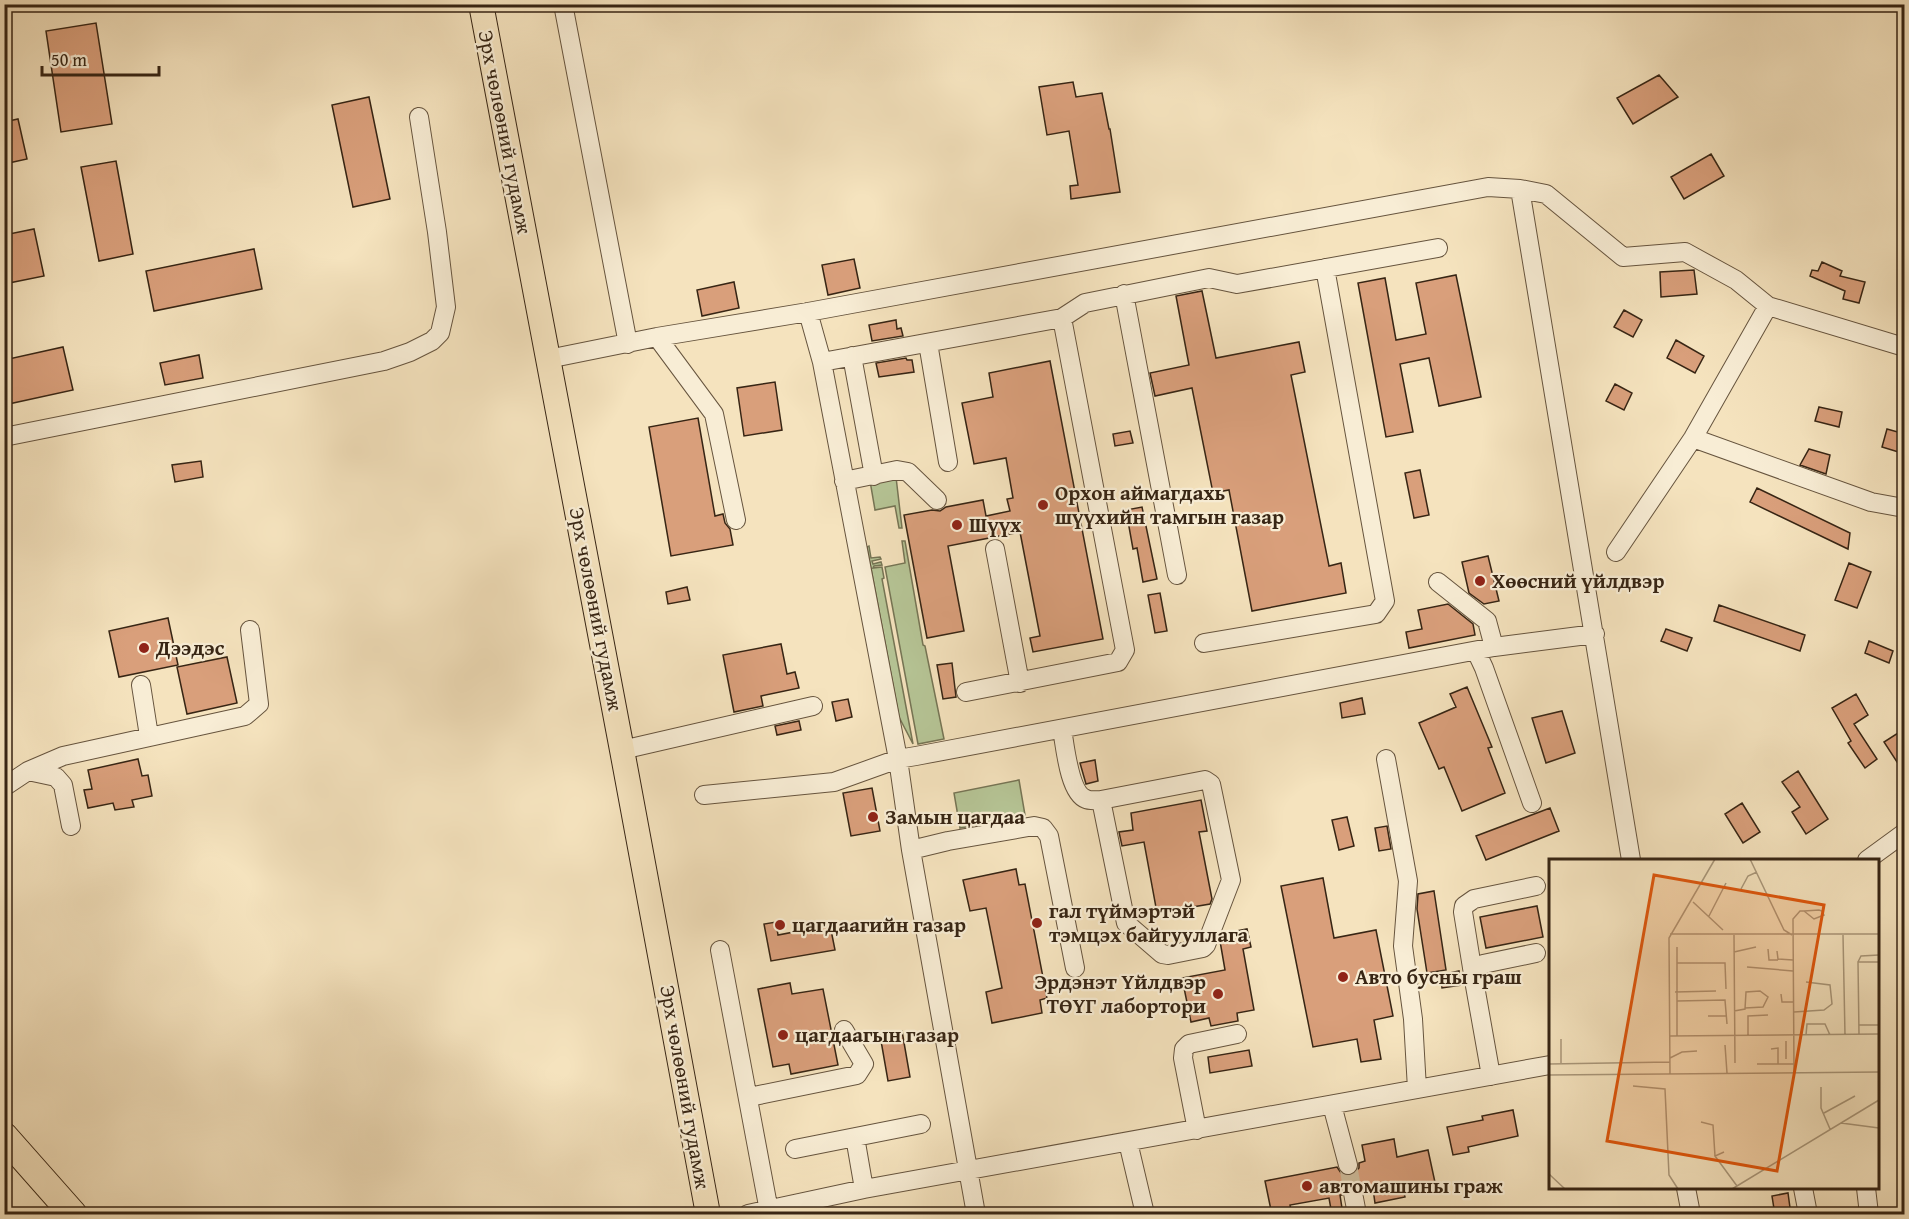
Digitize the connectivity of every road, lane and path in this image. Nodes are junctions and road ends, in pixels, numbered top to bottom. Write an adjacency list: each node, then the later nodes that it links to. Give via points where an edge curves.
1 (481, 4): 16 (main road, Эрх чөлөөний гудамж)
2 (562, 4): 13 (street)
3 (419, 117): 18 (street, via 447,307 440,333 432,341 384,361)
4 (1520, 189): 8 (street, via 1546,194 1623,257 1685,252 1736,280); 9 (street, via 1488,188); 31 (street)
5 (1438, 248): 6 (street)
6 (1325, 268): 7 (street, via 1238,284 1209,278); 32 (street, via 1385,601 1376,614)
7 (1124, 294): 10 (street, via 1085,303); 28 (street)
8 (1768, 306): 14 (street); 19 (street)
9 (808, 312): 11 (street); 17 (street)
10 (1062, 318): 12 (street); 34 (street, via 1125,650 1118,662)
11 (657, 338): 13 (street); 25 (street, via 714,414)
12 (928, 343): 15 (street); 20 (street)
13 (628, 344): 16 (street)
14 (1905, 347)
15 (852, 356): 17 (street); 21 (street)
16 (548, 359): 40 (main road, Эрх чөлөөний гудамж)
17 (822, 362): 22 (street)
18 (4, 437)
19 (1693, 438): 24 (street, via 1871,502); 27 (street)
20 (948, 462)
21 (874, 476): 22 (street); 23 (street, via 905,471)
22 (844, 481): 41 (street)
23 (937, 500)
24 (1905, 508)
25 (736, 520)
26 (995, 549): 34 (street)
27 (1616, 552)
28 (1177, 575)
29 (1438, 582): 33 (street, via 1487,621)
30 (250, 630): 39 (street, via 259,704 245,716)
31 (1595, 634): 33 (street); 51 (street)
32 (1204, 643)
33 (1485, 649): 38 (street); 47 (street, via 1484,668)
34 (1020, 683): 36 (street)
35 (141, 686): 39 (street)
36 (966, 692)
37 (813, 706): 40 (street)
38 (1062, 729): 41 (street); 46 (street, via 1072,780 1080,795 1087,800)
39 (149, 736): 43 (street, via 63,756)
40 (622, 750): 81 (main road, Эрх чөлөөний гудамж)
41 (898, 759): 45 (street, via 834,782); 50 (street)
42 (1386, 759): 62 (street, via 1407,881 1403,946)
43 (28, 771): 44 (street); 48 (street, via 56,777 63,785)
44 (4, 787)
45 (704, 795)
46 (1101, 800): 46 (street, via 1205,780 1211,784 1231,880 1206,945 1209,947 1162,954 1126,923)
47 (1532, 803)
48 (71, 826)
49 (1905, 833): 52 (street)
50 (911, 850): 56 (street, via 1034,826 1043,828 1049,836); 72 (street)
51 (1631, 859)
52 (1871, 859)
53 (1536, 886): 57 (street, via 1474,899 1464,906)
54 (720, 950): 63 (street)
55 (1536, 954): 57 (street, via 1483,964 1476,968)
56 (1075, 968)
57 (1475, 986): 61 (street)
58 (844, 1030): 63 (street, via 864,1064 857,1075)
59 (1237, 1034): 66 (street, via 1189,1044 1184,1049)
60 (1549, 1065): 61 (street)
61 (1491, 1076): 62 (street)
62 (1417, 1089): 64 (street)
63 (749, 1097): 79 (street)
64 (1332, 1105): 66 (street); 71 (street)
65 (921, 1124): 68 (street)
66 (1197, 1130): 69 (street)
67 (4, 1136): 80 (highway)
68 (855, 1137): 70 (street); 73 (street)
69 (1128, 1142): 72 (street); 84 (street)
70 (795, 1149)
71 (1348, 1165)
72 (968, 1172): 73 (street); 83 (street)
73 (864, 1189): 78 (street)
74 (1686, 1189): 86 (street)
75 (1803, 1189): 87 (street)
76 (1866, 1189): 88 (street)
77 (1353, 1193): 85 (street)
78 (816, 1208): 79 (street)
79 (770, 1211): 82 (street)
80 (73, 1215)
81 (708, 1215)
82 (748, 1215)
83 (976, 1215)
84 (1145, 1215)
85 (1357, 1215)
86 (1691, 1215)
87 (1808, 1215)
88 (1869, 1215)

